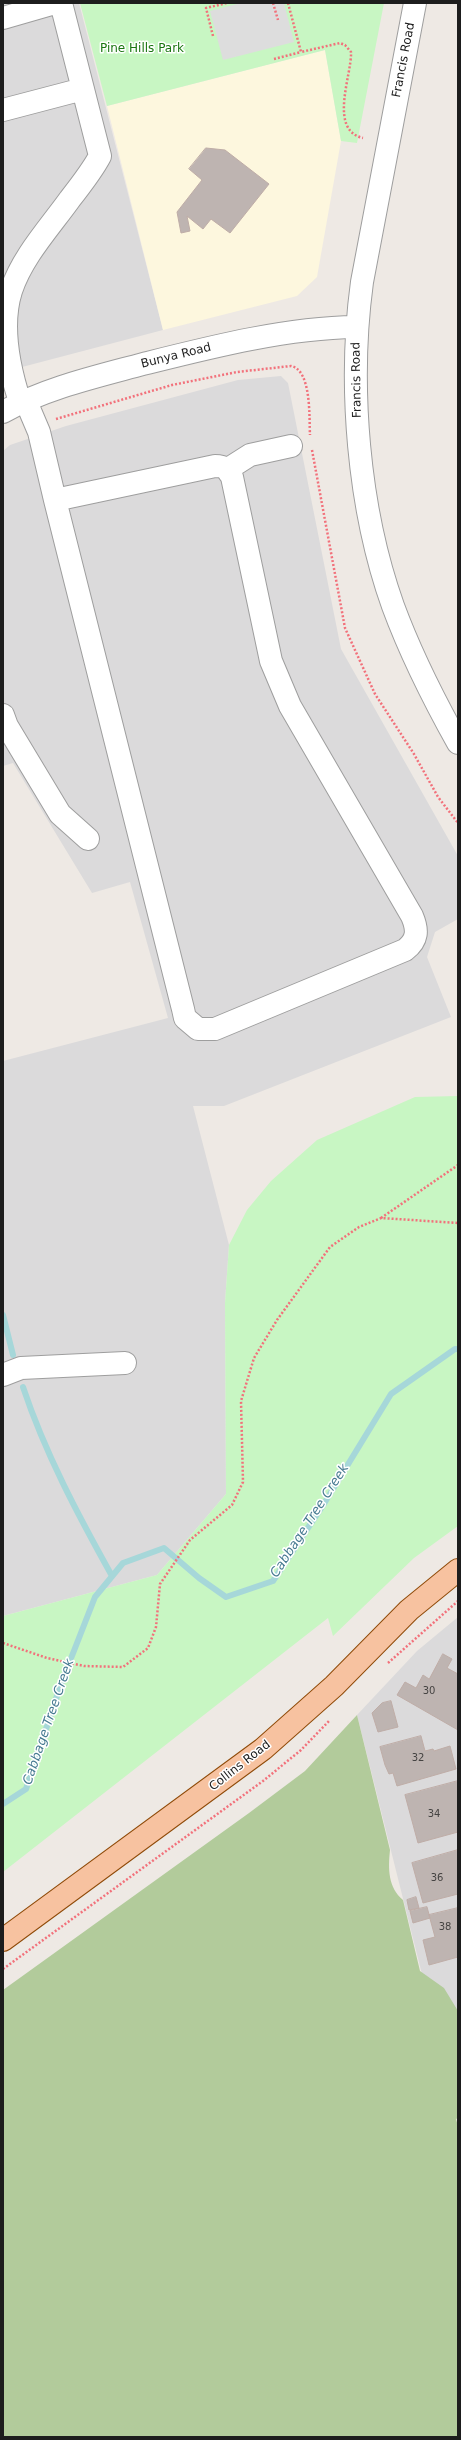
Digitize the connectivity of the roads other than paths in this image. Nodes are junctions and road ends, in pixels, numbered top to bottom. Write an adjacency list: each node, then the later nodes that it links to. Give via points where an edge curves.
1 (55, 3): 4 (street)
2 (61, 3): 5 (street)
3 (415, 3): 7 (street, Francis Road, via 362,282)
4 (3, 18)
5 (83, 89): 6 (street); 8 (street, via 100,156 25,262 11,291 6,319 6,341)
6 (3, 110)
7 (356, 327): 8 (street, Bunya Road, via 325,328 213,347 121,370); 13 (street, Francis Road, via 356,404 363,478 377,550 393,606 439,710)
8 (16, 405): 11 (street, via 36,425)
9 (290, 446): 10 (street, via 250,455)
10 (228, 469): 11 (street, via 215,466); 11 (street, via 232,477 270,662 277,680 412,916 416,932 412,945 405,950 215,1029 198,1030 185,1018 182,1009)
11 (55, 500)
12 (3, 715): 14 (street, via 7,726 60,814)
13 (458, 743)
14 (88, 839)
15 (125, 1363): 16 (street, via 21,1368)
16 (3, 1375)
17 (458, 1570): 18 (main road, Collins Road, via 408,1610 315,1704 263,1749)
18 (3, 1940)

